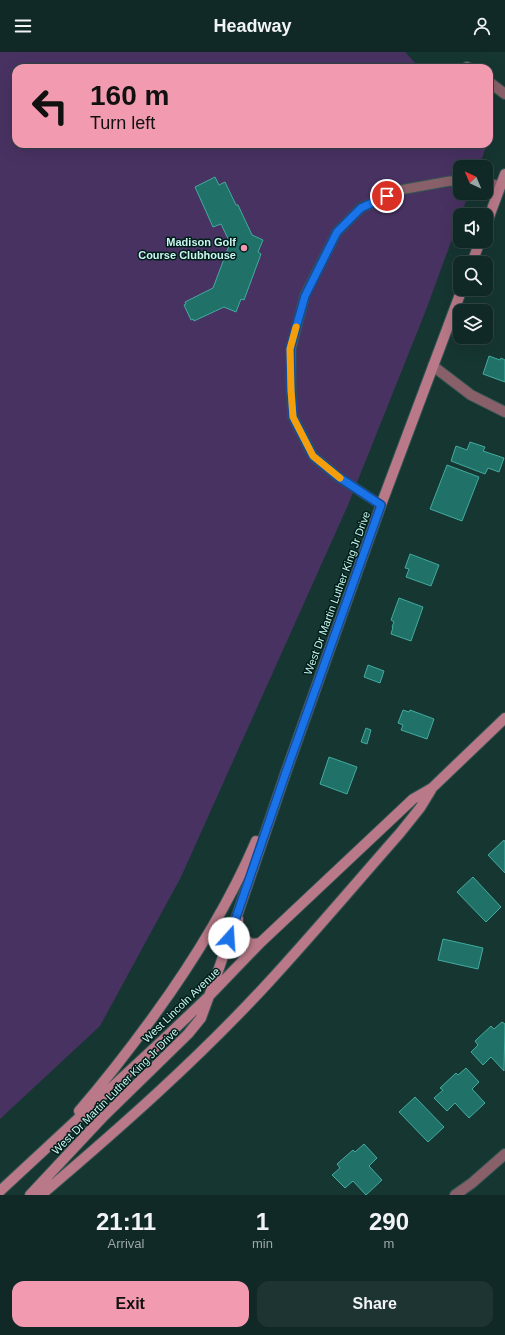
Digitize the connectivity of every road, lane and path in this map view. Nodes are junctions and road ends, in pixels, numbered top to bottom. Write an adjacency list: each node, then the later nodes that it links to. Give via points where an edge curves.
1 (493, 85): 2 (street)
2 (505, 94)
3 (505, 174): 6 (main road)
4 (453, 181): 11 (lane, via 400,190 361,208 337,232 305,296 290,349 293,417 313,456 337,476)
5 (493, 185): 6 (lane)
6 (501, 186): 7 (main road)
7 (493, 208)
8 (459, 296): 9 (main road, West Dr Martin Luther King Jr Drive)
9 (433, 366): 10 (street, via 471,395); 11 (main road, West Dr Martin Luther King Jr Drive)
10 (505, 412)
11 (381, 505): 13 (main road, West Dr Martin Luther King Jr Drive)
12 (505, 718): 14 (main road, West Lincoln Avenue)
13 (286, 772): 15 (main road, West Dr Martin Luther King Jr Drive); 18 (main road, West Dr Martin Luther King Jr Drive, via 253,848 210,933 189,966 120,1062)
14 (432, 788): 16 (main road, West Lincoln Avenue, via 413,799); 22 (main road, West Lincoln Avenue, via 400,833 267,984 169,1082)
15 (242, 900): 16 (main road, via 239,931 249,943); 17 (main road, West Dr Martin Luther King Jr Drive)
16 (260, 943): 17 (main road, West Lincoln Avenue)
17 (208, 997): 18 (main road, West Lincoln Avenue); 21 (main road, West Dr Martin Luther King Jr Drive, via 201,1018 188,1034 102,1118)
18 (40, 1154): 20 (main road, West Lincoln Avenue)
19 (505, 1154): 23 (street)
20 (0, 1191)
21 (30, 1195)
22 (41, 1195)
23 (455, 1195)

